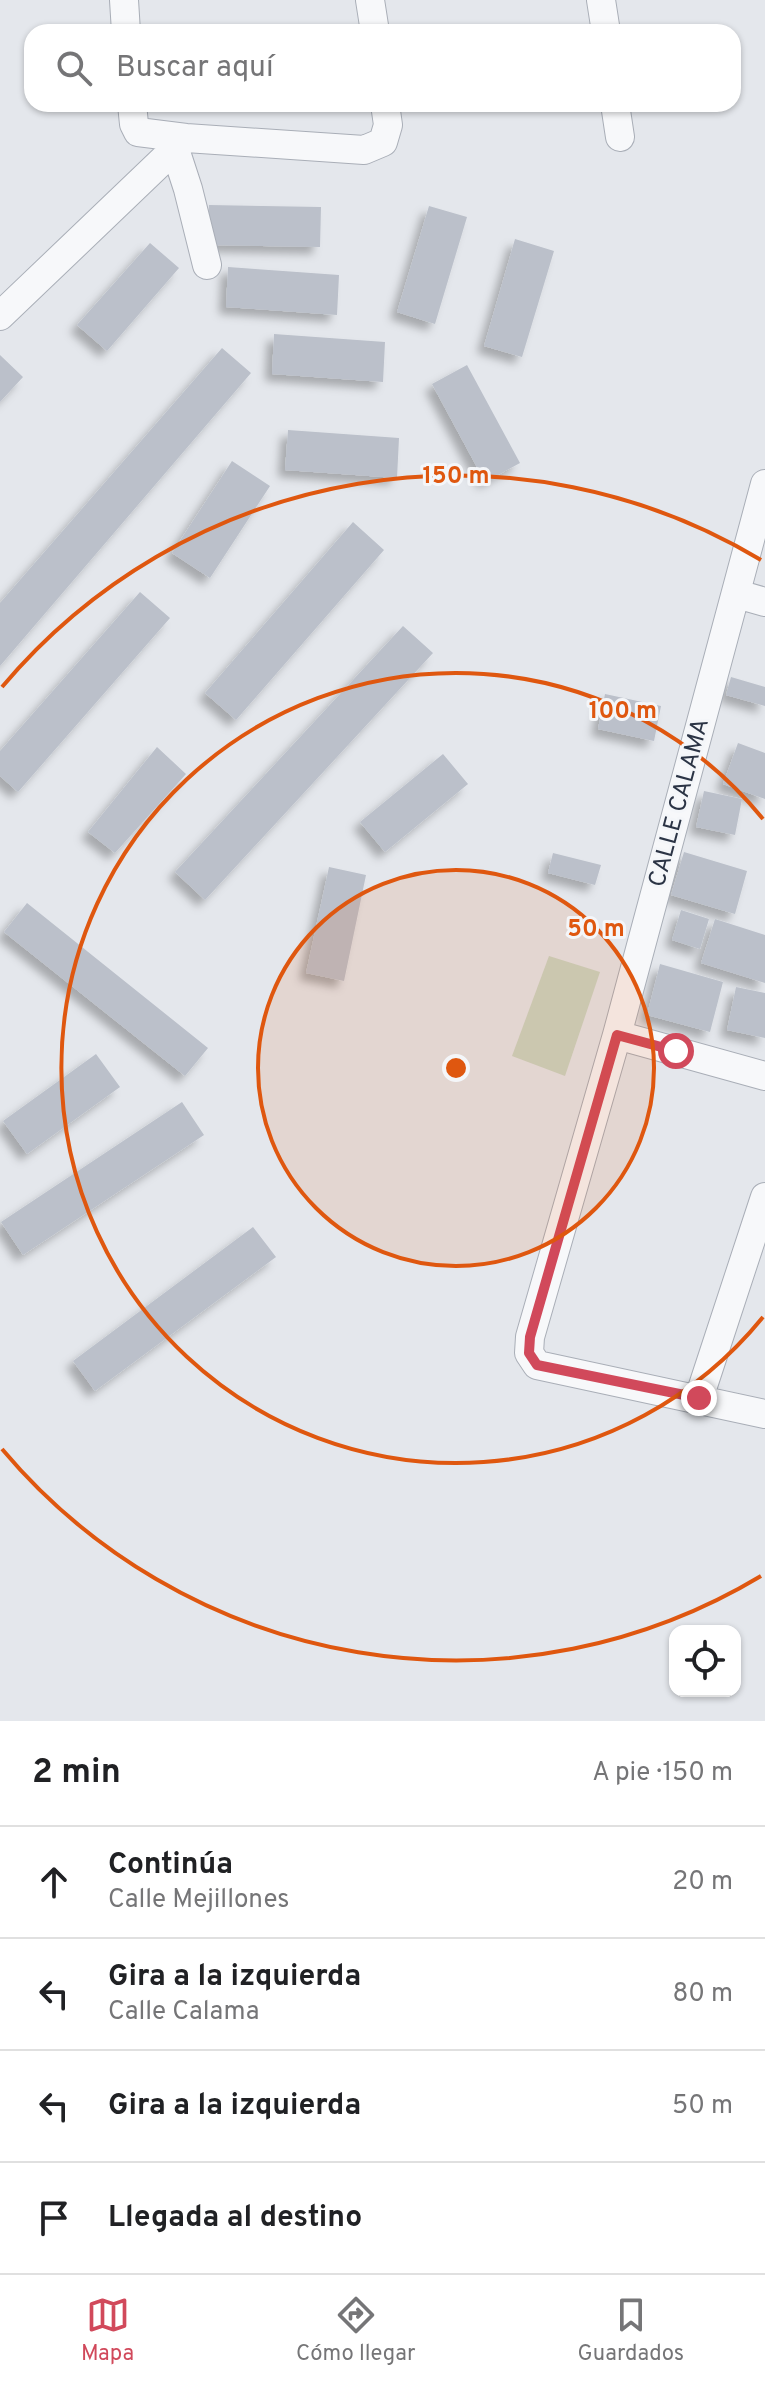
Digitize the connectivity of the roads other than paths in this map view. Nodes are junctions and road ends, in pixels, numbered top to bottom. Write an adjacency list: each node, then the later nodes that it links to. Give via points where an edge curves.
1 (124, 0): 4 (street)
2 (370, 0): 5 (street)
3 (601, 0): 6 (street)
4 (126, 24)
5 (374, 24)
6 (605, 24)
7 (133, 112): 11 (street, via 138,132)
8 (386, 112): 11 (street, via 383,142 364,150)
9 (616, 112): 10 (street)
10 (620, 137)
11 (180, 144): 12 (street); 13 (street)
12 (207, 265)
13 (0, 316)
14 (765, 484): 15 (street, CALLE CALAMA)
15 (737, 594): 16 (street); 17 (street, CALLE CALAMA)
16 (765, 602)
17 (617, 1035): 18 (street); 20 (street, CALLE CALAMA, via 529,1353 537,1365)
18 (765, 1076)
19 (765, 1197): 20 (street)
20 (699, 1398): 21 (street)
21 (765, 1414)

